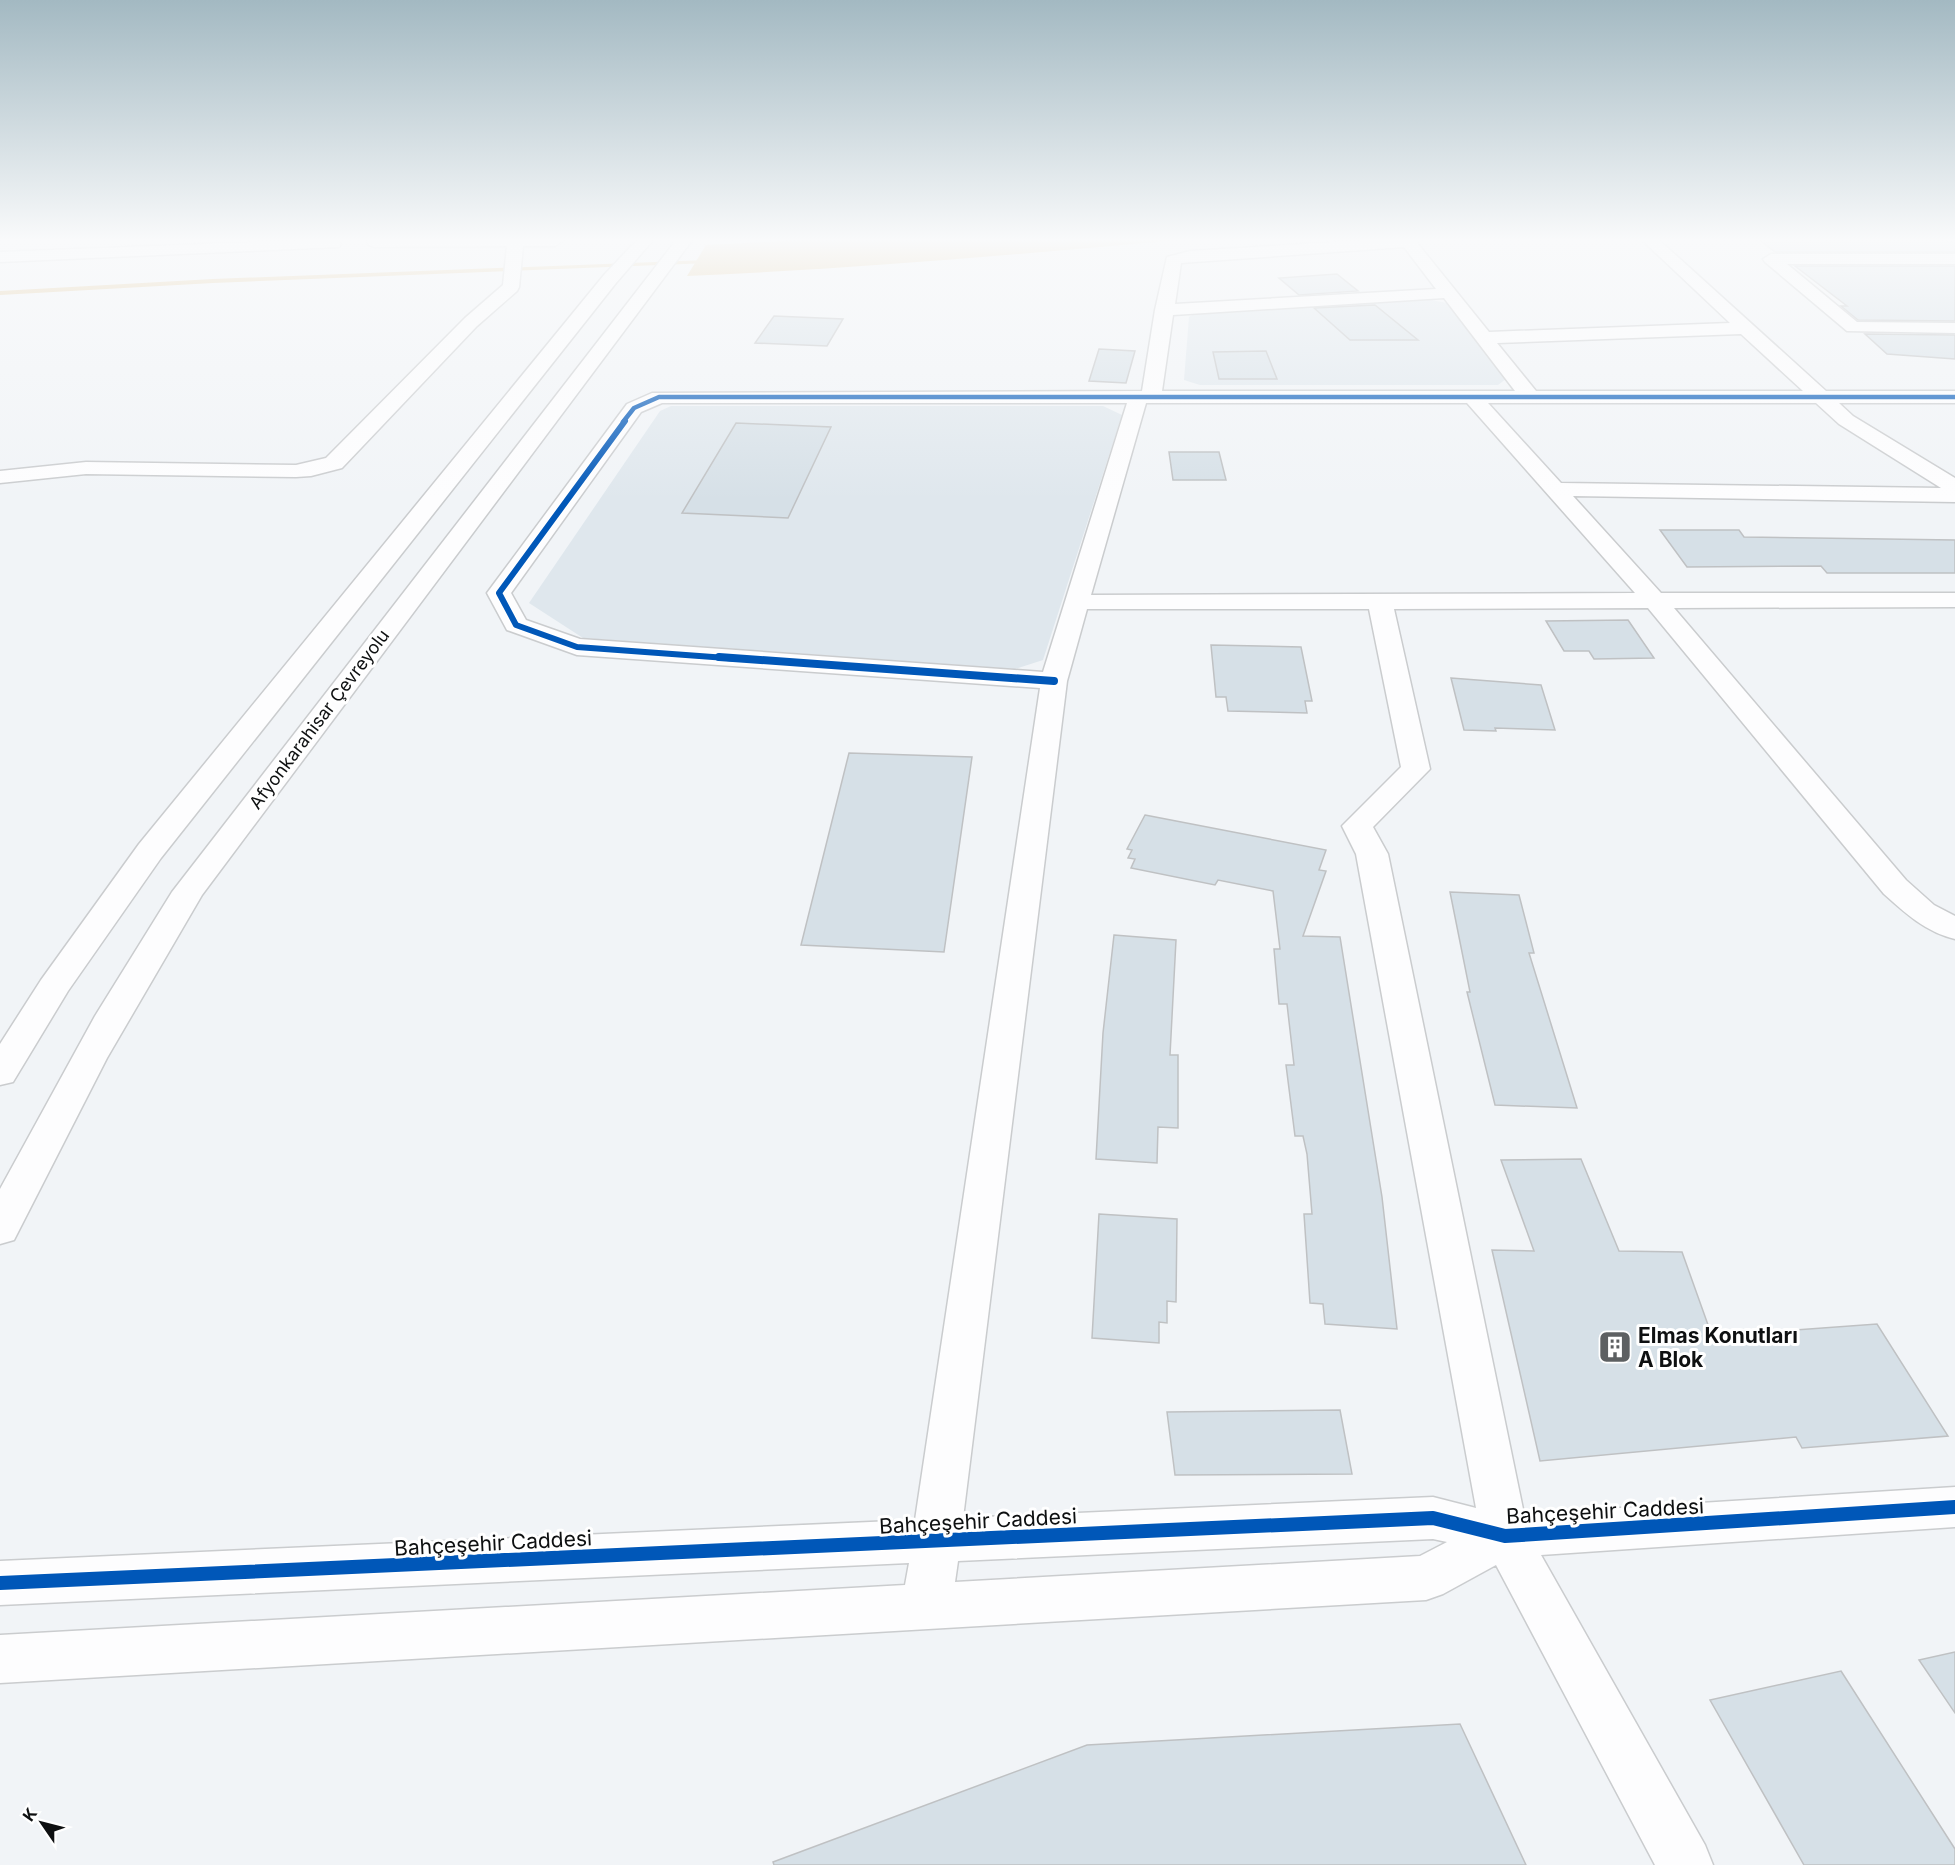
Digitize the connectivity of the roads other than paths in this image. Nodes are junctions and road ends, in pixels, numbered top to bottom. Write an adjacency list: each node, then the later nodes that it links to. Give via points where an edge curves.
1 (467, 326): 15 (main road, via 340,459 325,467 296,471 86,468)
2 (572, 326): 25 (main road, via 150,851 53,988)
3 (617, 326): 26 (main road, Afyonkarahisar Çevreyolu, via 188,892 96,1042)
4 (1160, 326): 13 (main road)
5 (1475, 326): 9 (main road)
6 (1852, 326): 8 (main road)
7 (1745, 328): 9 (main road); 12 (main road)
8 (1955, 328)
9 (1484, 338): 11 (main road)
10 (1955, 396): 12 (main road)
11 (1530, 397): 12 (main road); 14 (main road)
12 (1818, 397): 16 (main road, via 1846,420)
13 (1144, 398): 14 (main road); 22 (main road); 23 (main road, via 659,397 634,408 498,593 516,625 577,647)
14 (1472, 398): 17 (main road)
15 (0, 477)
16 (1955, 486)
17 (1555, 489): 18 (main road); 19 (main road)
18 (1955, 495)
19 (1655, 600): 20 (main road); 21 (main road); 24 (main road, via 1895,887 1923,912)
20 (1955, 600)
21 (1380, 601): 22 (main road); 28 (main road, via 1416,769 1357,826 1372,854)
22 (1076, 602): 23 (main road)
23 (1054, 681): 29 (main road)
24 (1955, 929)
25 (0, 1072)
26 (0, 1229)
27 (1955, 1507): 28 (main road, Bahçeşehir Caddesi)
28 (1505, 1536): 29 (main road, Bahçeşehir Caddesi, via 1433,1518); 31 (main road, Bahçeşehir Caddesi, via 1426,1578); 33 (main road)
29 (937, 1541): 30 (main road, Bahçeşehir Caddesi); 31 (main road)
30 (0, 1583)
31 (927, 1606): 32 (main road, Bahçeşehir Caddesi)
32 (0, 1659)
33 (1685, 1865)

